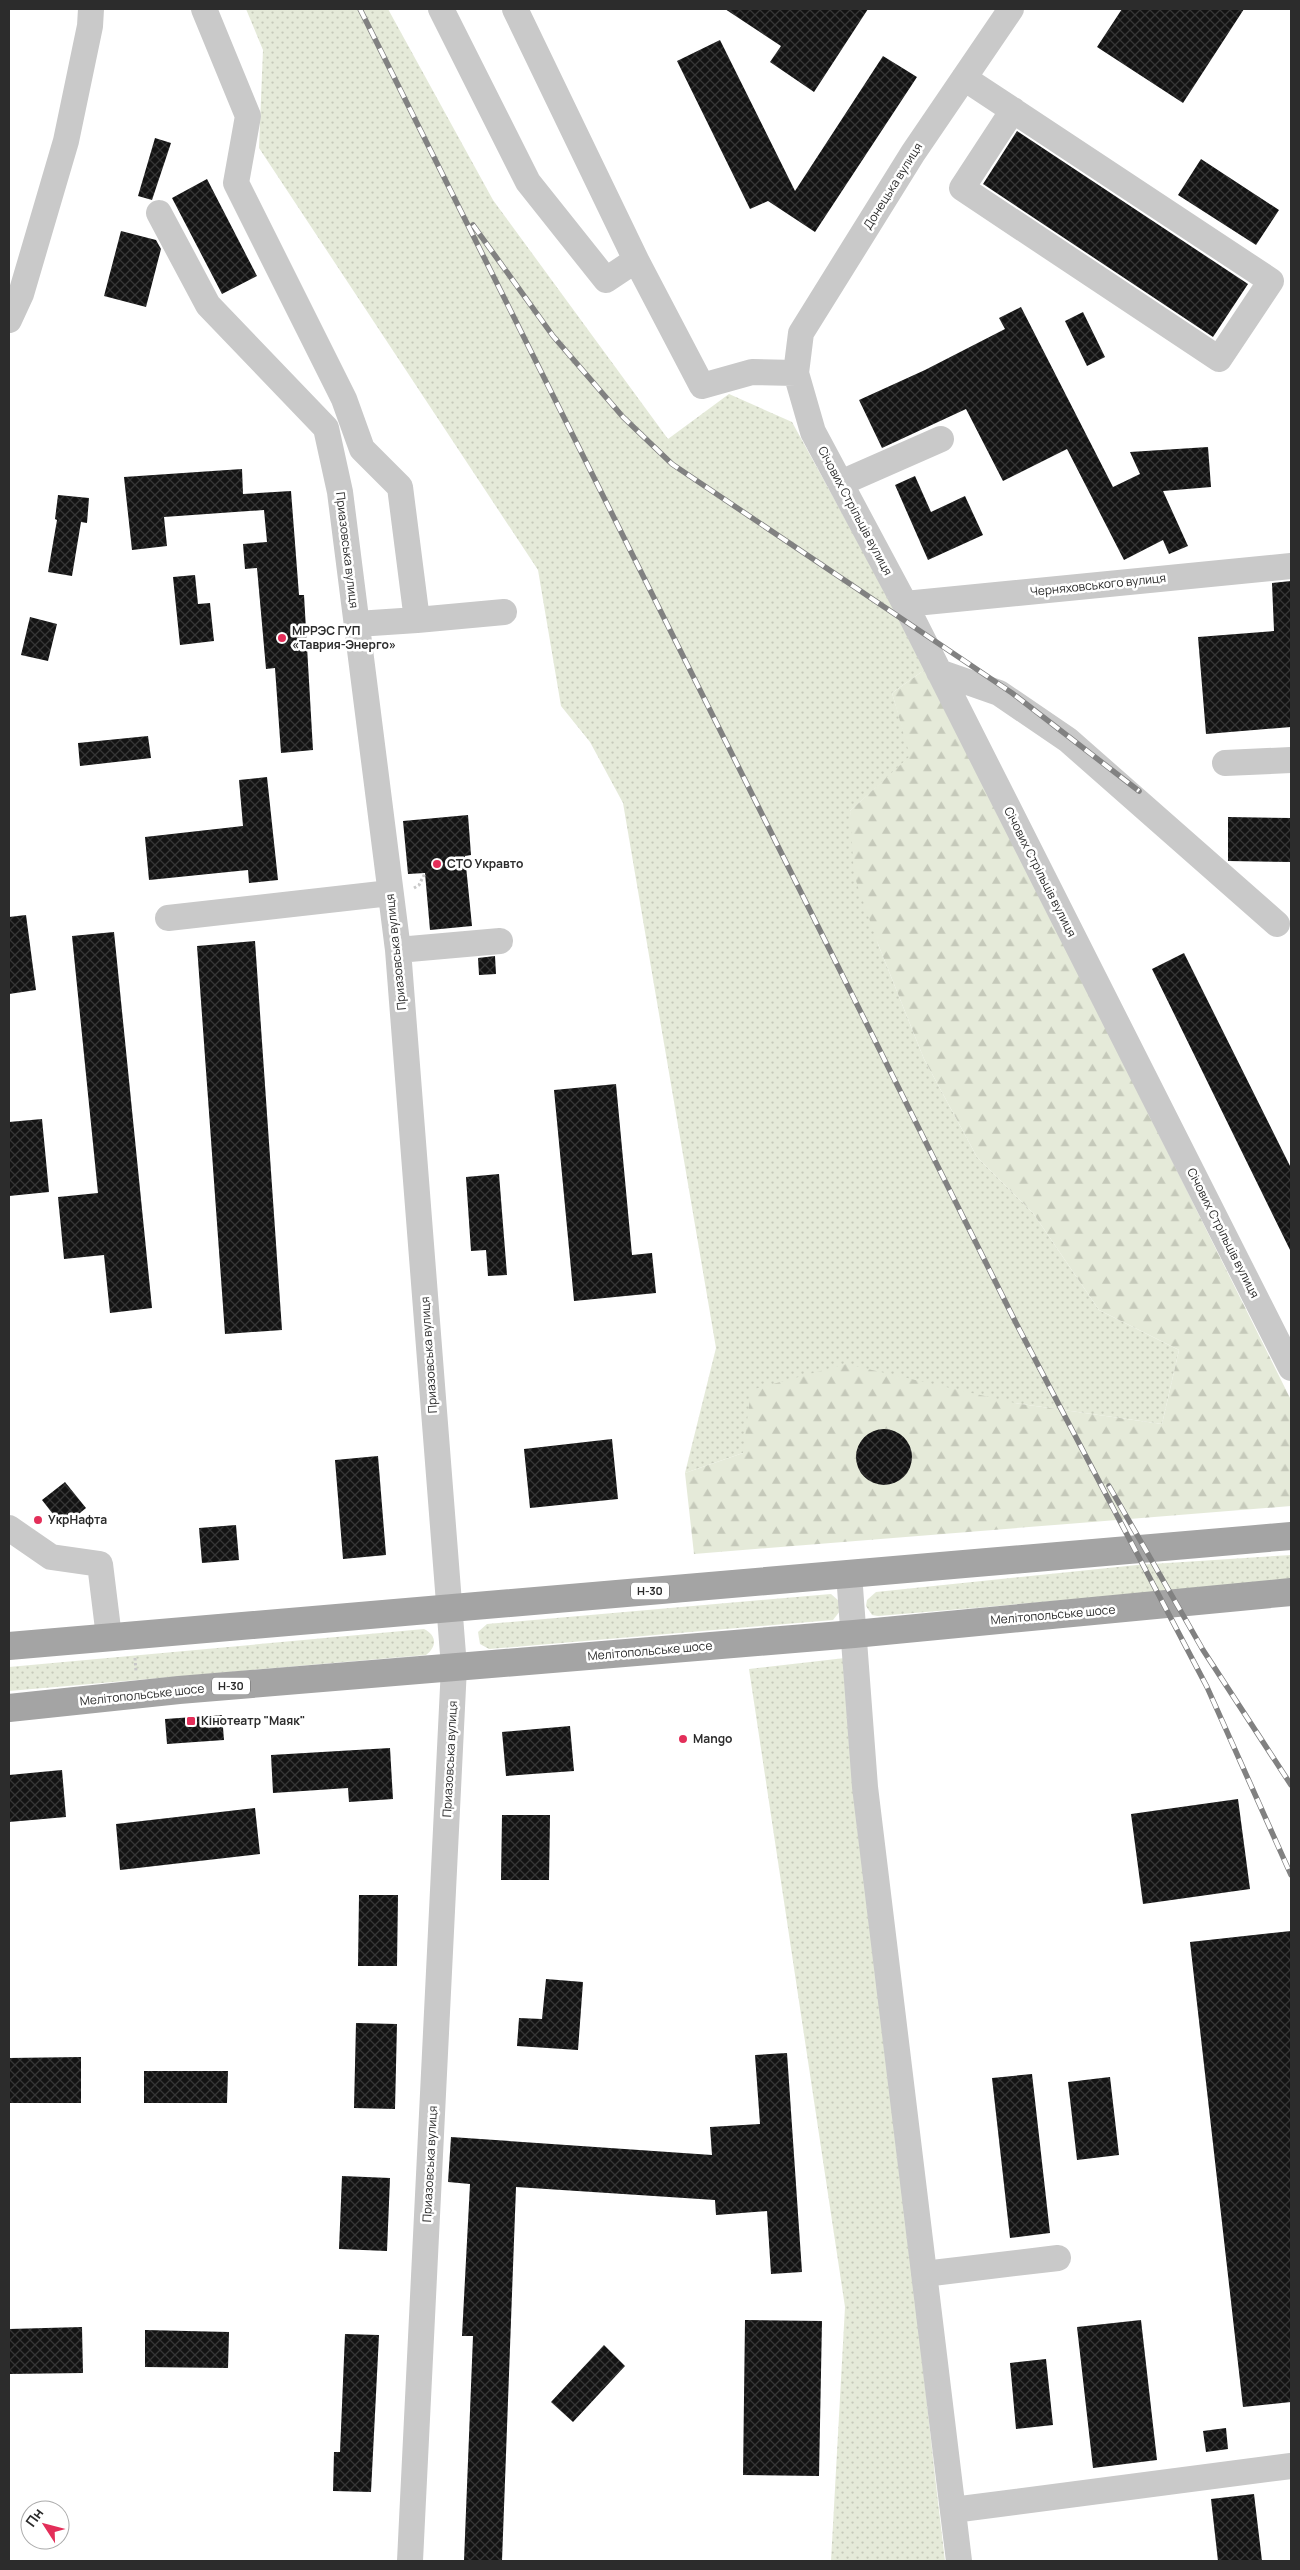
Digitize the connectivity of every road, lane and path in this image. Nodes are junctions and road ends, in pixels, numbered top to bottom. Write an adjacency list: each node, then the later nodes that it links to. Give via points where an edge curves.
1 (91, 9): 10 (street, via 66,141 21,294)
2 (204, 9): 17 (street, via 248,116 236,183 344,399 362,449 400,487)
3 (441, 9): 9 (street, via 528,182 606,280)
4 (515, 9): 9 (street)
5 (1011, 9): 6 (street, Донецька вулиця)
6 (964, 78): 7 (street); 11 (street, Донецька вулиця, via 913,153 801,333)
7 (1013, 110): 7 (street, via 962,188 1218,359 1271,281)
8 (159, 213): 18 (street, Приазовська вулиця, via 208,305 326,428 340,492)
9 (636, 260): 11 (street, via 702,386 752,372)
10 (9, 320)
11 (796, 373): 13 (street, Січових Стрільців вулиця, via 813,432)
12 (941, 439): 13 (street)
13 (841, 483): 15 (street, Січових Стрільців вулиця)
14 (1291, 566): 15 (street, Черняховського вулиця)
15 (905, 604): 19 (street, Січових Стрільців вулиця)
16 (504, 612): 17 (street)
17 (417, 620): 18 (street)
18 (356, 624): 22 (street, Приазовська вулиця)
19 (939, 672): 24 (street, via 999,693 1068,740); 27 (street, Січових Стрільців вулиця)
20 (1291, 760): 21 (street)
21 (1225, 763)
22 (390, 893): 23 (street); 26 (street, Приазовська вулиця)
23 (168, 918)
24 (1277, 924)
25 (500, 941): 26 (street)
26 (398, 950): 32 (street, Приазовська вулиця)
27 (1291, 1368)
28 (9, 1528): 34 (street, via 51,1557 100,1564)
29 (1291, 1536): 30 (main road, Н-30)
30 (849, 1574): 32 (main road, Н-30); 33 (street)
31 (1291, 1592): 33 (main road, Мелітопольське шосе / Н-30)
32 (448, 1608): 34 (main road, Н-30); 36 (street, Приазовська вулиця)
33 (854, 1634): 36 (main road, Мелітопольське шосе / Н-30); 40 (street, via 865,1787)
34 (121, 1636): 35 (main road, Н-30); 37 (path)
35 (9, 1646)
36 (454, 1667): 37 (main road, Мелітопольське шосе / Н-30); 43 (street, Приазовська вулиця)
37 (137, 1695): 38 (main road, Мелітопольське шосе / Н-30)
38 (9, 1708)
39 (1058, 2258): 40 (street)
40 (924, 2274): 42 (street)
41 (1291, 2466): 42 (street)
42 (953, 2510): 44 (street)
43 (410, 2561)
44 (959, 2561)

